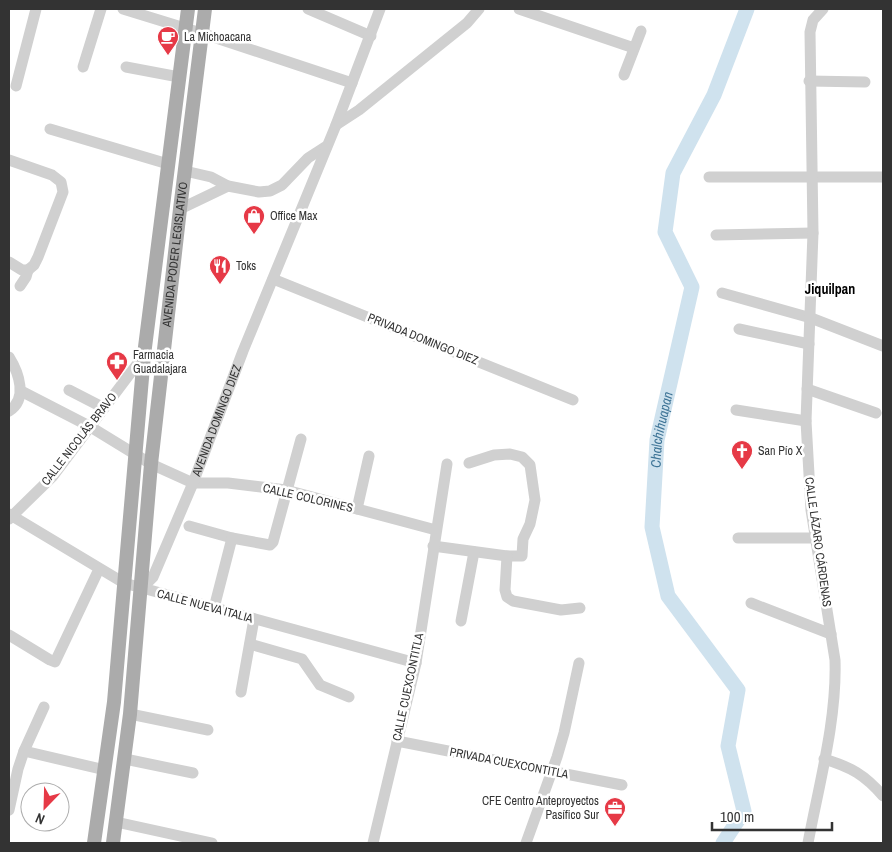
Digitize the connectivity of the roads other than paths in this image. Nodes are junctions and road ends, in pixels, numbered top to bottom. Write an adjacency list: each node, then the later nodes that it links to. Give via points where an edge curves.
1 (36, 9): 23 (street)
2 (101, 9): 16 (street)
3 (123, 9): 11 (street)
4 (188, 9): 11 (main road, AVENIDA PODER LEGISLATIVO)
5 (205, 9): 13 (main road, AVENIDA PODER LEGISLATIVO)
6 (308, 9): 14 (street)
7 (380, 9): 14 (street, AVENIDA DOMINGO DIEZ)
8 (479, 9): 24 (street, via 467,23)
9 (519, 9): 15 (street)
10 (823, 9): 20 (street, CALLE LÁZARO CÁRDENAS, via 813,20 810,32)
11 (186, 28): 13 (street); 19 (main road, AVENIDA PODER LEGISLATIVO)
12 (640, 31): 15 (street)
13 (202, 32): 22 (street); 29 (main road, AVENIDA PODER LEGISLATIVO)
14 (371, 36): 22 (street, AVENIDA DOMINGO DIEZ)
15 (634, 48): 18 (street)
16 (83, 67)
17 (126, 68): 19 (street)
18 (624, 75)
19 (179, 77): 28 (main road, AVENIDA PODER LEGISLATIVO)
20 (809, 81): 21 (street); 31 (street, CALLE LÁZARO CÁRDENAS)
21 (865, 82)
22 (352, 83): 24 (street, AVENIDA DOMINGO DIEZ)
23 (16, 86)
24 (336, 125): 26 (street, AVENIDA DOMINGO DIEZ)
25 (50, 129): 28 (street)
26 (326, 147): 33 (street, via 270,191); 39 (street, AVENIDA DOMINGO DIEZ)
27 (9, 160): 38 (street, via 52,175 62,187 38,257)
28 (168, 164): 46 (main road, AVENIDA PODER LEGISLATIVO)
29 (185, 171): 33 (street, via 211,177); 34 (main road, AVENIDA PODER LEGISLATIVO)
30 (709, 177): 31 (street)
31 (812, 177): 32 (street); 35 (street, CALLE LÁZARO CÁRDENAS)
32 (883, 177)
33 (228, 186): 34 (street)
34 (180, 209): 62 (main road, AVENIDA PODER LEGISLATIVO)
35 (813, 233): 36 (street); 42 (street, CALLE LÁZARO CÁRDENAS)
36 (716, 235)
37 (9, 262): 38 (street)
38 (28, 270): 40 (street)
39 (273, 279): 51 (street, PRIVADA DOMINGO DIEZ); 64 (street, AVENIDA DOMINGO DIEZ)
40 (20, 286)
41 (722, 293): 42 (street)
42 (811, 318): 44 (street, CALLE LÁZARO CÁRDENAS); 45 (street)
43 (739, 329): 44 (street)
44 (809, 344): 48 (street, CALLE LÁZARO CÁRDENAS)
45 (883, 346)
46 (144, 355): 52 (street, CALLE NICOLÁS BRAVO); 59 (main road, AVENIDA PODER LEGISLATIVO)
47 (9, 357): 50 (street, via 19,378)
48 (807, 389): 55 (street); 56 (street, CALLE LÁZARO CÁRDENAS)
49 (69, 390): 52 (street)
50 (20, 391): 54 (street, via 18,402); 57 (street, CALLE COLORINES)
51 (573, 400)
52 (104, 408): 57 (street, CALLE NICOLÁS BRAVO)
53 (736, 410): 56 (street)
54 (9, 411)
55 (876, 413)
56 (806, 421): 72 (street, CALLE LÁZARO CÁRDENAS)
57 (89, 426): 59 (street, CALLE COLORINES); 67 (street, CALLE NICOLÁS BRAVO, via 53,476)
58 (301, 439): 65 (street)
59 (136, 455): 62 (street, CALLE COLORINES); 77 (main road, AVENIDA PODER LEGISLATIVO)
60 (369, 456): 66 (street)
61 (469, 463): 75 (street, via 510,454 522,457 530,465 534,500 530,524 523,539 522,556)
62 (151, 464): 64 (street, CALLE COLORINES); 78 (main road, AVENIDA PODER LEGISLATIVO)
63 (447, 464): 69 (street, CALLE CUEXCONTITLA)
64 (193, 483): 65 (street, CALLE COLORINES, via 228,483); 78 (street, AVENIDA DOMINGO DIEZ, via 153,577)
65 (286, 490): 66 (street, CALLE COLORINES); 70 (street, via 270,545)
66 (358, 509): 69 (street, CALLE COLORINES)
67 (10, 516): 76 (street, CALLE NUEVA ITALIA)
68 (189, 526): 70 (street)
69 (436, 530): 73 (street, CALLE CUEXCONTITLA)
70 (232, 538): 80 (street)
71 (738, 538): 72 (street)
72 (815, 538): 84 (street, CALLE LÁZARO CÁRDENAS)
73 (433, 546): 74 (street); 87 (street, CALLE CUEXCONTITLA)
74 (474, 552): 75 (street); 83 (street)
75 (508, 556): 81 (street, via 507,597 561,610)
76 (99, 569): 77 (street, CALLE NUEVA ITALIA); 85 (street, via 55,662)
77 (124, 583): 78 (street, CALLE NUEVA ITALIA); 98 (main road)
78 (141, 589): 80 (street, CALLE NUEVA ITALIA); 92 (main road)
79 (751, 603): 84 (street)
80 (214, 608): 82 (street, CALLE NUEVA ITALIA)
81 (580, 608)
82 (254, 619): 86 (street); 87 (street, CALLE NUEVA ITALIA)
83 (461, 621)
84 (831, 634): 97 (street, CALLE LÁZARO CÁRDENAS, via 836,684)
85 (9, 635)
86 (250, 644): 89 (street); 90 (street, via 302,659 320,685)
87 (416, 663): 94 (street, CALLE CUEXCONTITLA)
88 (579, 663): 99 (street)
89 (241, 692)
90 (349, 697)
91 (44, 707): 95 (street)
92 (130, 714): 93 (street); 96 (main road)
93 (208, 730)
94 (397, 741): 99 (street, PRIVADA CUEXCONTITLA); 108 (street, CALLE CUEXCONTITLA)
95 (24, 751): 98 (street); 103 (street)
96 (125, 759): 100 (street); 104 (main road)
97 (824, 759): 102 (street, via 858,772); 110 (street, CALLE LÁZARO CÁRDENAS)
98 (105, 770): 105 (main road)
99 (553, 772): 101 (street, PRIVADA CUEXCONTITLA); 109 (street)
100 (193, 773)
101 (622, 785)
102 (883, 796)
103 (9, 810)
104 (116, 822): 106 (main road); 107 (street)
105 (94, 843)
106 (113, 843)
107 (212, 843)
108 (373, 843)
109 (526, 843)
110 (808, 843)

